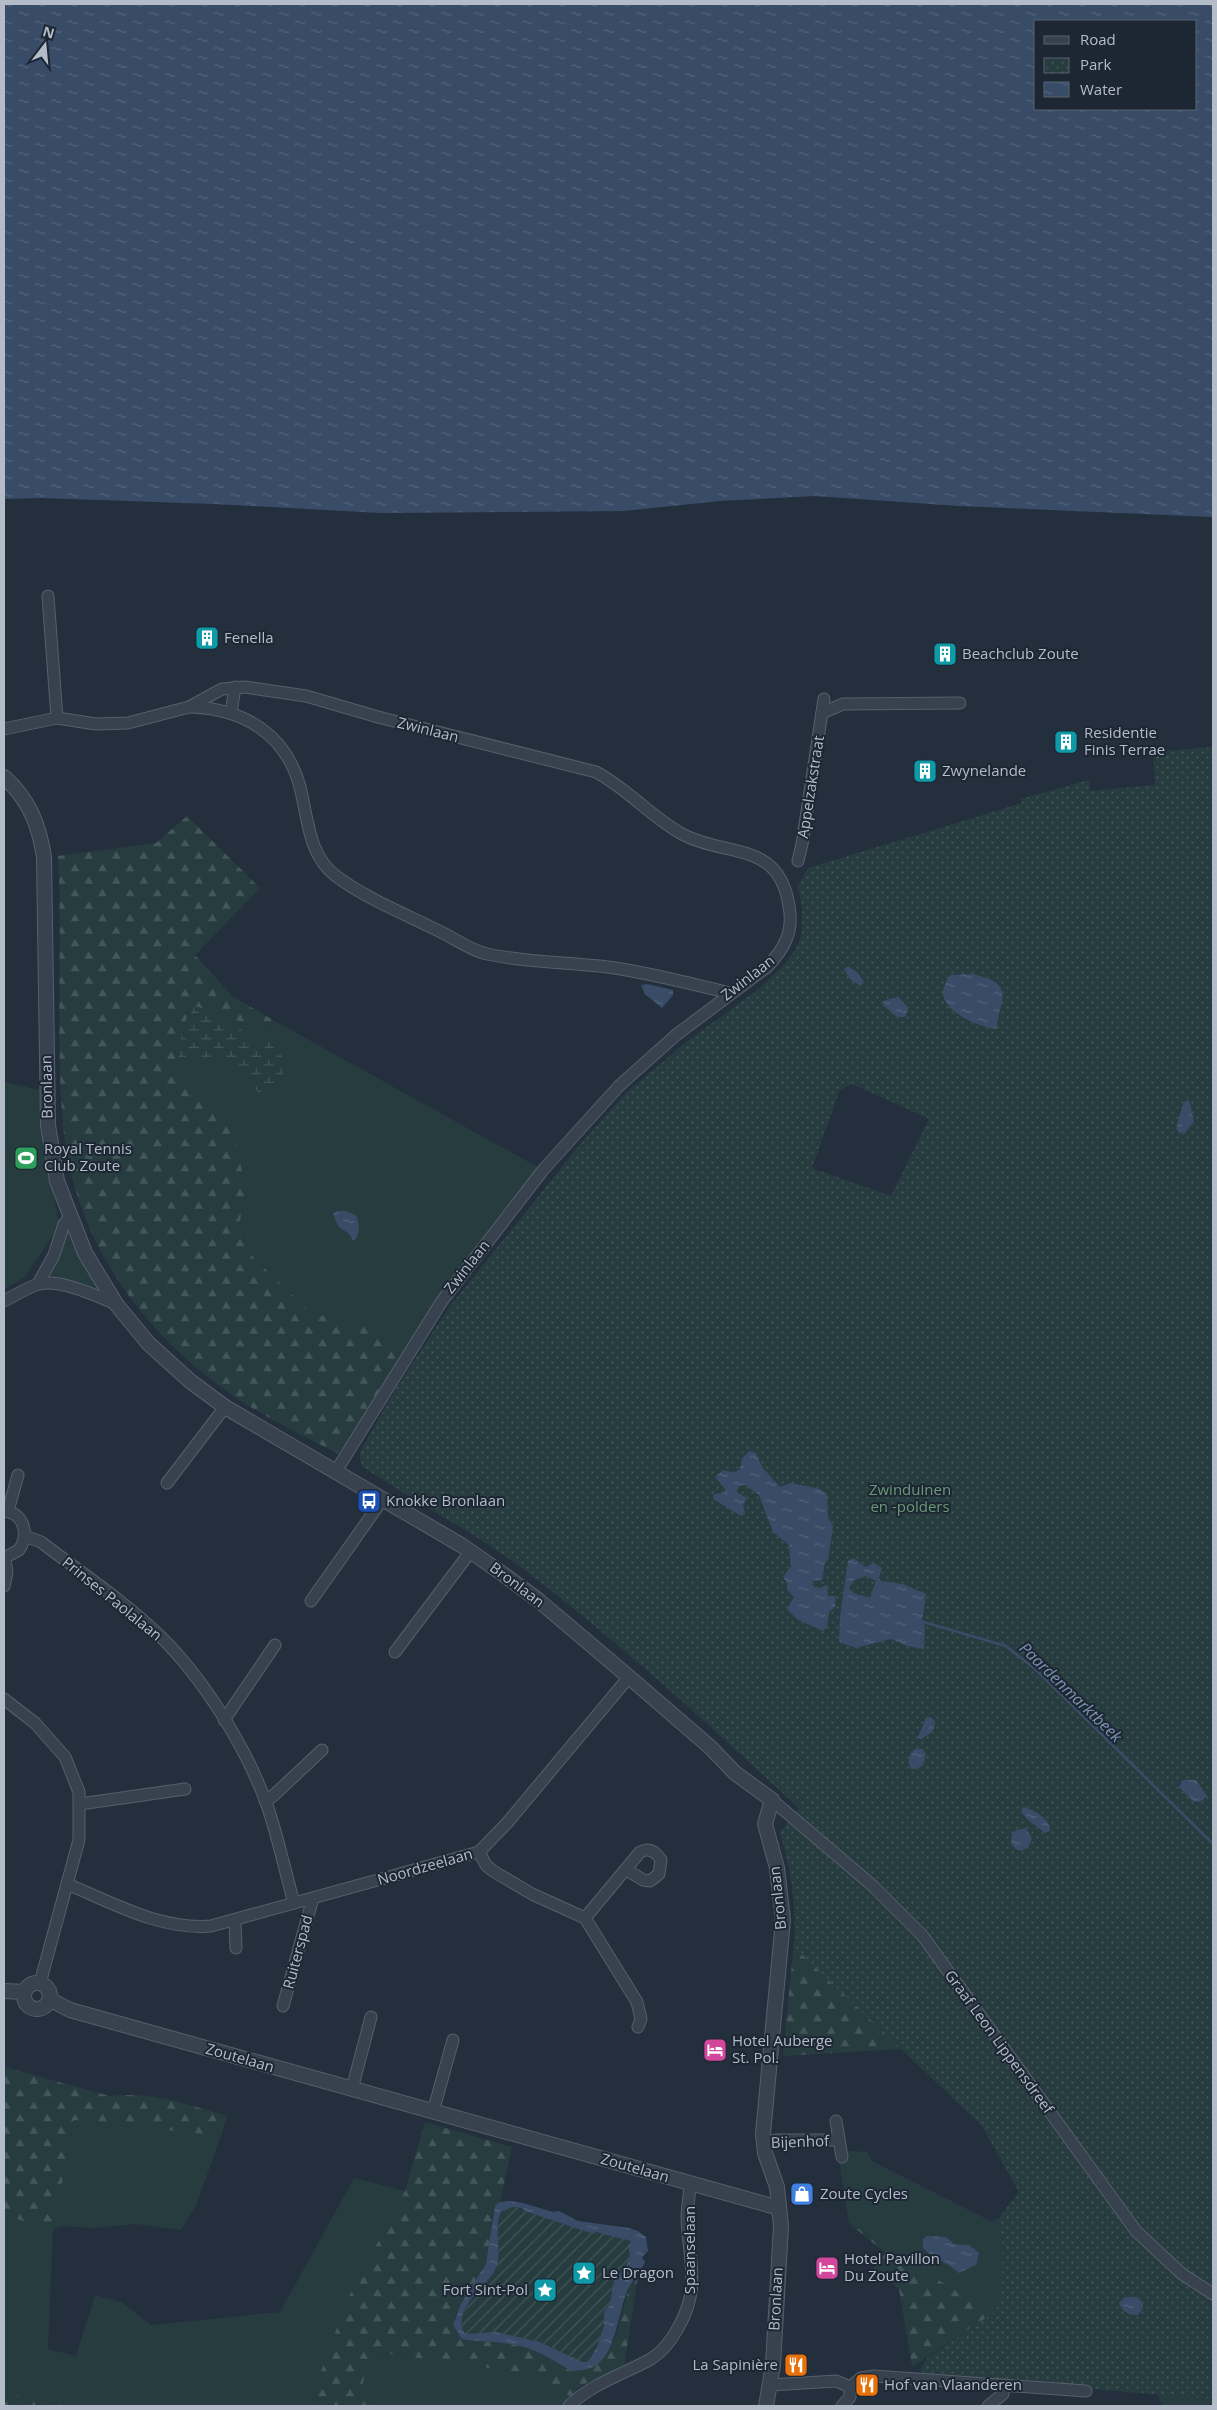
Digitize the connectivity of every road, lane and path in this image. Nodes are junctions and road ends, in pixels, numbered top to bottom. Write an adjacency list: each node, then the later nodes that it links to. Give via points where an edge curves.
1 (48, 596): 8 (street)
2 (235, 687): 5 (street, Zwinlaan, via 222,689); 6 (street); 12 (street, Zwinlaan, via 306,696 581,767 625,789 682,833 700,842 763,860 781,877 785,887 790,910 789,936 778,956 767,967)
3 (824, 699): 7 (street, Appelzakstraat)
4 (960, 702): 7 (street, via 843,704)
5 (189, 707): 6 (street); 8 (street, Zwinlaan, via 110,725)
6 (231, 713): 12 (street, via 252,722 282,748 293,765 306,825 316,852 334,875 365,894 484,953 615,968)
7 (822, 713): 11 (street, Appelzakstraat)
8 (57, 718): 9 (street, Zwinlaan)
9 (4, 729)
10 (4, 777): 13 (street, Bronlaan, via 15,786 35,817 44,857 48,1125 57,1181)
11 (798, 861)
12 (730, 994): 18 (street, Zwinlaan, via 676,1035 619,1086 543,1170 442,1301)
13 (70, 1217): 14 (street); 16 (street, Bronlaan, via 96,1274)
14 (38, 1284): 15 (street); 16 (street, via 75,1288)
15 (4, 1302)
16 (116, 1304): 17 (street, Bronlaan, via 148,1343)
17 (225, 1407): 18 (street, Bronlaan); 20 (street)
18 (336, 1471): 21 (street, Bronlaan)
19 (18, 1475): 22 (street)
20 (167, 1483)
21 (382, 1499): 24 (street, Bronlaan); 27 (street)
22 (6, 1511): 23 (street, via 21,1520)
23 (25, 1536): 25 (street, via 19,1550); 32 (street, Prinses Paolalaan, via 41,1542 160,1636 189,1669)
24 (471, 1551): 29 (street); 30 (street, Bronlaan, via 538,1600)
25 (4, 1558): 26 (street, via 7,1573)
26 (4, 1586)
27 (311, 1601)
28 (275, 1645): 32 (street)
29 (395, 1652)
30 (629, 1677): 35 (street, Bronlaan, via 736,1773); 38 (street, Noordzeelaan)
31 (4, 1699): 37 (street, via 35,1724 65,1757 79,1792)
32 (224, 1720): 36 (street, Prinses Paolalaan, via 237,1740)
33 (322, 1750): 36 (street)
34 (185, 1789): 37 (street)
35 (772, 1800): 58 (street, Bronlaan, via 765,1824 778,1875 784,1920 763,2114); 62 (street, Graaf Leon Lippensdreef, via 873,1886 922,1935 1136,2230 1182,2274)
36 (265, 1801): 42 (street, Prinses Paolalaan)
37 (80, 1804): 40 (street, via 79,1840)
38 (479, 1852): 41 (street, Noordzeelaan); 43 (street, via 493,1871 538,1897)
39 (627, 1870): 43 (street)
40 (67, 1884): 44 (street, Noordzeelaan, via 169,1924 195,1927); 46 (street)
41 (312, 1898): 42 (street, Noordzeelaan); 50 (street, Ruiterspad)
42 (294, 1903): 44 (street, Noordzeelaan)
43 (585, 1918): 52 (street, via 637,2002 641,2019)
44 (236, 1920): 45 (street)
45 (236, 1948)
46 (40, 1983): 48 (street, via 30,1985); 49 (street, via 48,1989)
47 (4, 1991): 48 (street)
48 (24, 1992): 49 (street, via 25,2002 33,2008 43,2007)
49 (49, 1999): 54 (street, Zoutelaan, via 70,2010)
50 (283, 2006)
51 (371, 2017): 54 (street)
52 (638, 2028)
53 (453, 2040): 55 (street)
54 (352, 2089): 55 (street, Zoutelaan)
55 (433, 2112): 60 (street, Zoutelaan)
56 (836, 2121): 57 (street, Bijenhof)
57 (837, 2140): 58 (street, Bijenhof); 59 (street, Bijenhof)
58 (763, 2143): 61 (street, Bronlaan, via 777,2188)
59 (842, 2157)
60 (690, 2183): 61 (street, Zoutelaan); 67 (street, Spaanselaan, via 687,2217 693,2276 687,2313 673,2338 653,2357 585,2393)
61 (779, 2208): 63 (street, Bronlaan)
62 (1213, 2294)
63 (771, 2385): 65 (street, via 836,2381); 68 (street, Bronlaan)
64 (1004, 2385): 65 (street, via 874,2376 861,2378); 66 (street); 70 (street, via 1003,2394)
65 (850, 2387): 69 (street, via 850,2397)
66 (1086, 2391)
67 (569, 2406)
68 (766, 2406)
69 (842, 2406)
70 (988, 2406)

